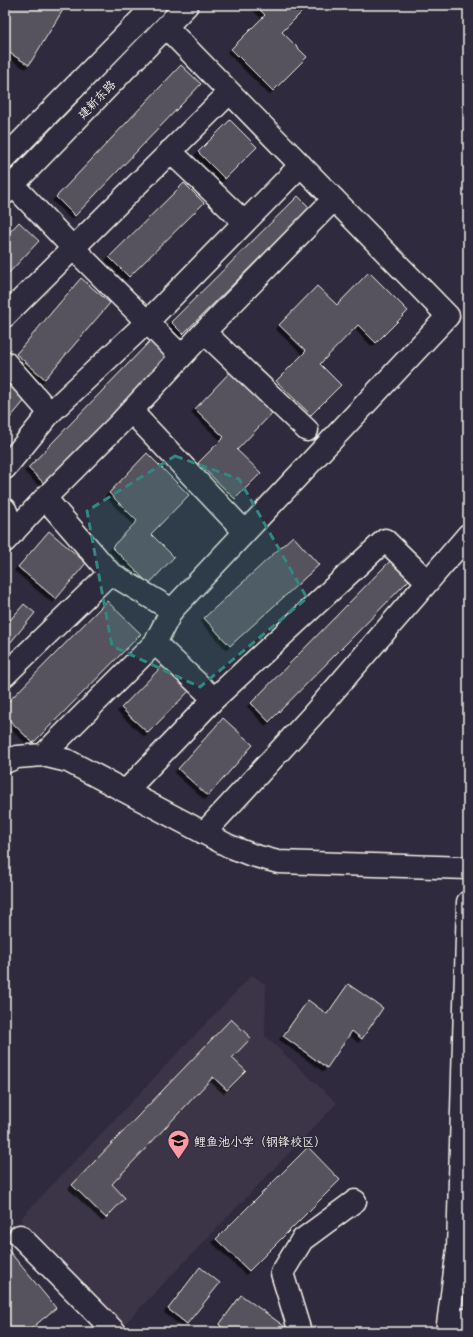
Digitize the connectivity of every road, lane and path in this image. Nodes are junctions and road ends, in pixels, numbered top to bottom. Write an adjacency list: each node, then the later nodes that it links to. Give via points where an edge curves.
1 (155, 5): 6 (street, 建新东路)
2 (187, 5): 3 (street, 建新东路)
3 (166, 27): 4 (street); 8 (street, 建新东路)
4 (229, 93): 5 (street); 7 (street)
5 (170, 151): 10 (street); 11 (street)
6 (5, 158)
7 (301, 165): 9 (street); 10 (street)
8 (9, 189): 11 (street)
9 (334, 199): 14 (street); 23 (street, via 448,316)
10 (244, 222): 13 (street)
11 (73, 248): 12 (street); 13 (street)
12 (5, 316)
13 (147, 322): 15 (street); 18 (street)
14 (204, 332): 15 (street); 19 (street)
15 (182, 356): 17 (street)
16 (5, 362): 18 (street)
17 (131, 411): 21 (street); 23 (street)
18 (50, 413): 20 (street)
19 (307, 430)
20 (5, 467)
21 (45, 498): 25 (street); 26 (street)
22 (5, 509): 25 (street)
23 (245, 532): 28 (street)
24 (468, 535): 27 (street)
25 (9, 537)
26 (110, 573): 28 (street); 30 (street)
27 (427, 581): 31 (street, via 384,540); 35 (street)
28 (172, 610): 29 (street)
29 (155, 642): 31 (street); 32 (street)
30 (5, 675)
31 (214, 699): 34 (street)
32 (43, 755): 33 (street, via 17,757); 34 (street, via 68,761)
33 (5, 762)
34 (126, 791): 35 (street)
35 (204, 833): 36 (street, via 240,850 278,862)
36 (468, 868)
37 (468, 902): 43 (street, via 458,1249)
38 (355, 1201): 42 (street, via 302,1240 282,1273)
39 (20, 1236): 41 (street)
40 (468, 1319): 44 (street)
41 (115, 1332)
42 (300, 1332)
43 (447, 1332)
44 (466, 1332)

